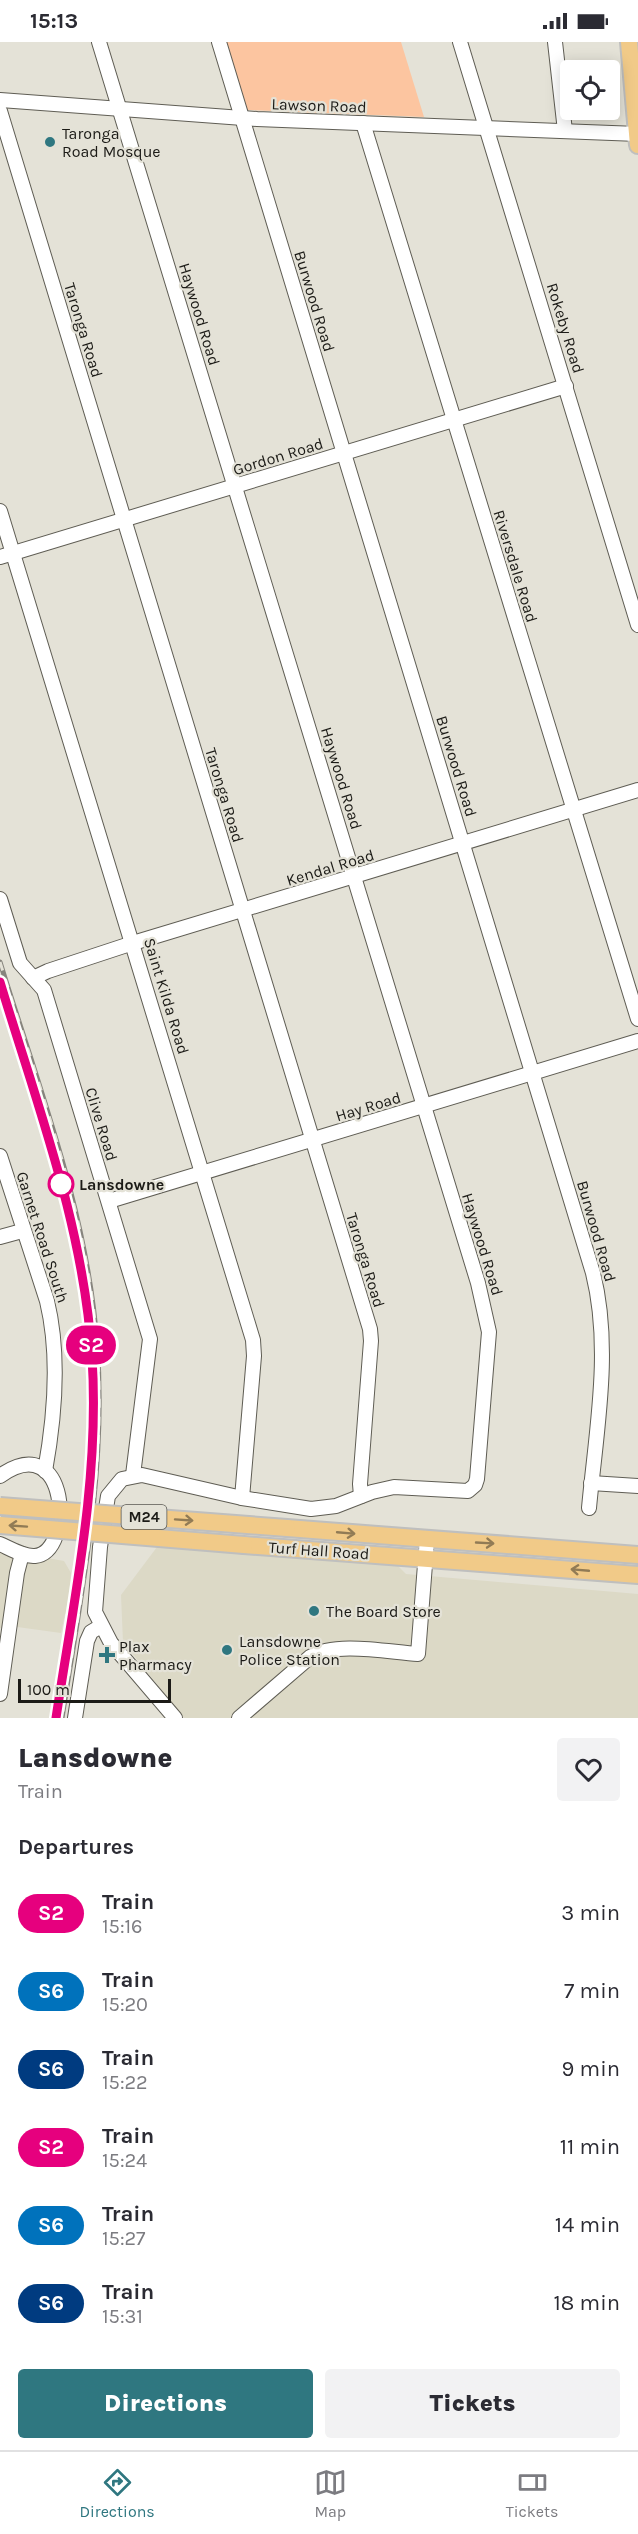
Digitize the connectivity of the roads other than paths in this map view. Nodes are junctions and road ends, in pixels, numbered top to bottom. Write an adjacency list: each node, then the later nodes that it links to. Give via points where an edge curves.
1 (99, 42): 7 (street, Haywood Road)
2 (219, 42): 9 (street, Burwood Road)
3 (460, 42): 11 (street, Rokeby Road)
4 (555, 42): 12 (street)
5 (629, 42): 13 (main road)
6 (0, 100): 7 (street, Lawson Road)
7 (119, 109): 9 (street, Lawson Road); 17 (street, Haywood Road)
8 (0, 111): 19 (street, Taronga Road)
9 (241, 118): 10 (street, Lawson Road); 16 (street, Burwood Road)
10 (363, 123): 11 (street, Lawson Road); 15 (street, Riversdale Road)
11 (487, 128): 12 (street, Lawson Road); 14 (street, Rokeby Road)
12 (565, 131): 13 (street, Lawson Road)
13 (637, 138)
14 (566, 386): 15 (street, Gordon Road); 21 (street, Rokeby Road)
15 (455, 420): 16 (street, Gordon Road); 23 (street, Riversdale Road)
16 (344, 453): 17 (street, Gordon Road); 24 (street, Burwood Road)
17 (235, 486): 19 (street, Gordon Road); 25 (street, Haywood Road)
18 (0, 511): 20 (street, Saint Kilda Road)
19 (125, 520): 20 (street, Gordon Road); 27 (street, Taronga Road)
20 (7, 556): 28 (street, Saint Kilda Road)
21 (638, 625)
22 (638, 790): 23 (street, Kendal Road)
23 (574, 810): 24 (street, Kendal Road); 30 (street, Riversdale Road)
24 (463, 843): 25 (street, Kendal Road); 32 (street, Burwood Road)
25 (355, 877): 27 (street, Kendal Road); 33 (street, Haywood Road)
26 (0, 899): 29 (street, Clive Road, via 20,963)
27 (243, 910): 28 (street, Kendal Road); 34 (street, Taronga Road)
28 (133, 943): 29 (street, Kendal Road); 36 (street, Saint Kilda Road)
29 (33, 978): 37 (street, Clive Road, via 44,990)
30 (638, 1019)
31 (638, 1041): 32 (street, Hay Road)
32 (533, 1073): 33 (street, Hay Road); 43 (street, Burwood Road, via 600,1305 603,1349)
33 (424, 1106): 34 (street, Hay Road); 45 (street, Haywood Road, via 489,1332 476,1483 466,1492 394,1487)
34 (313, 1140): 36 (street, Hay Road); 45 (street, Taronga Road, via 370,1333)
35 (0, 1156): 38 (street, Garnet Road South)
36 (202, 1173): 37 (street, Hay Road); 46 (street, Saint Kilda Road, via 254,1346)
37 (108, 1202): 41 (street, Clive Road, via 151,1343)
38 (22, 1231): 39 (street); 40 (street, Garnet Road South, via 47,1301 54,1351)
39 (0, 1237)
40 (45, 1471): 42 (street, via 24,1466); 52 (street, via 56,1484 60,1497 54,1540 45,1553)
41 (134, 1475): 46 (street); 56 (street, via 118,1483 107,1501 94,1606)
42 (0, 1476)
43 (591, 1483): 44 (street); 48 (street, Burwood Road)
44 (638, 1486)
45 (362, 1496): 46 (street, via 336,1506 311,1509)
46 (242, 1498)
47 (0, 1506): 50 (main road, Turf Hall Road / M24, one-way to 50, bridge)
48 (589, 1508)
49 (0, 1525): 54 (main road, Turf Hall Road / M24, one-way to 49, bridge)
50 (427, 1539): 53 (main road, Turf Hall Road / M24, one-way to 53); 54 (street)
51 (0, 1544): 52 (street)
52 (22, 1554): 57 (street)
53 (638, 1555)
54 (426, 1557): 55 (main road, Turf Hall Road / M24, one-way to 54); 60 (street, via 418,1654 323,1650)
55 (638, 1575)
56 (101, 1626): 58 (street, via 87,1641); 59 (street)
57 (0, 1694)
58 (75, 1718)
59 (174, 1718)
60 (239, 1718)

